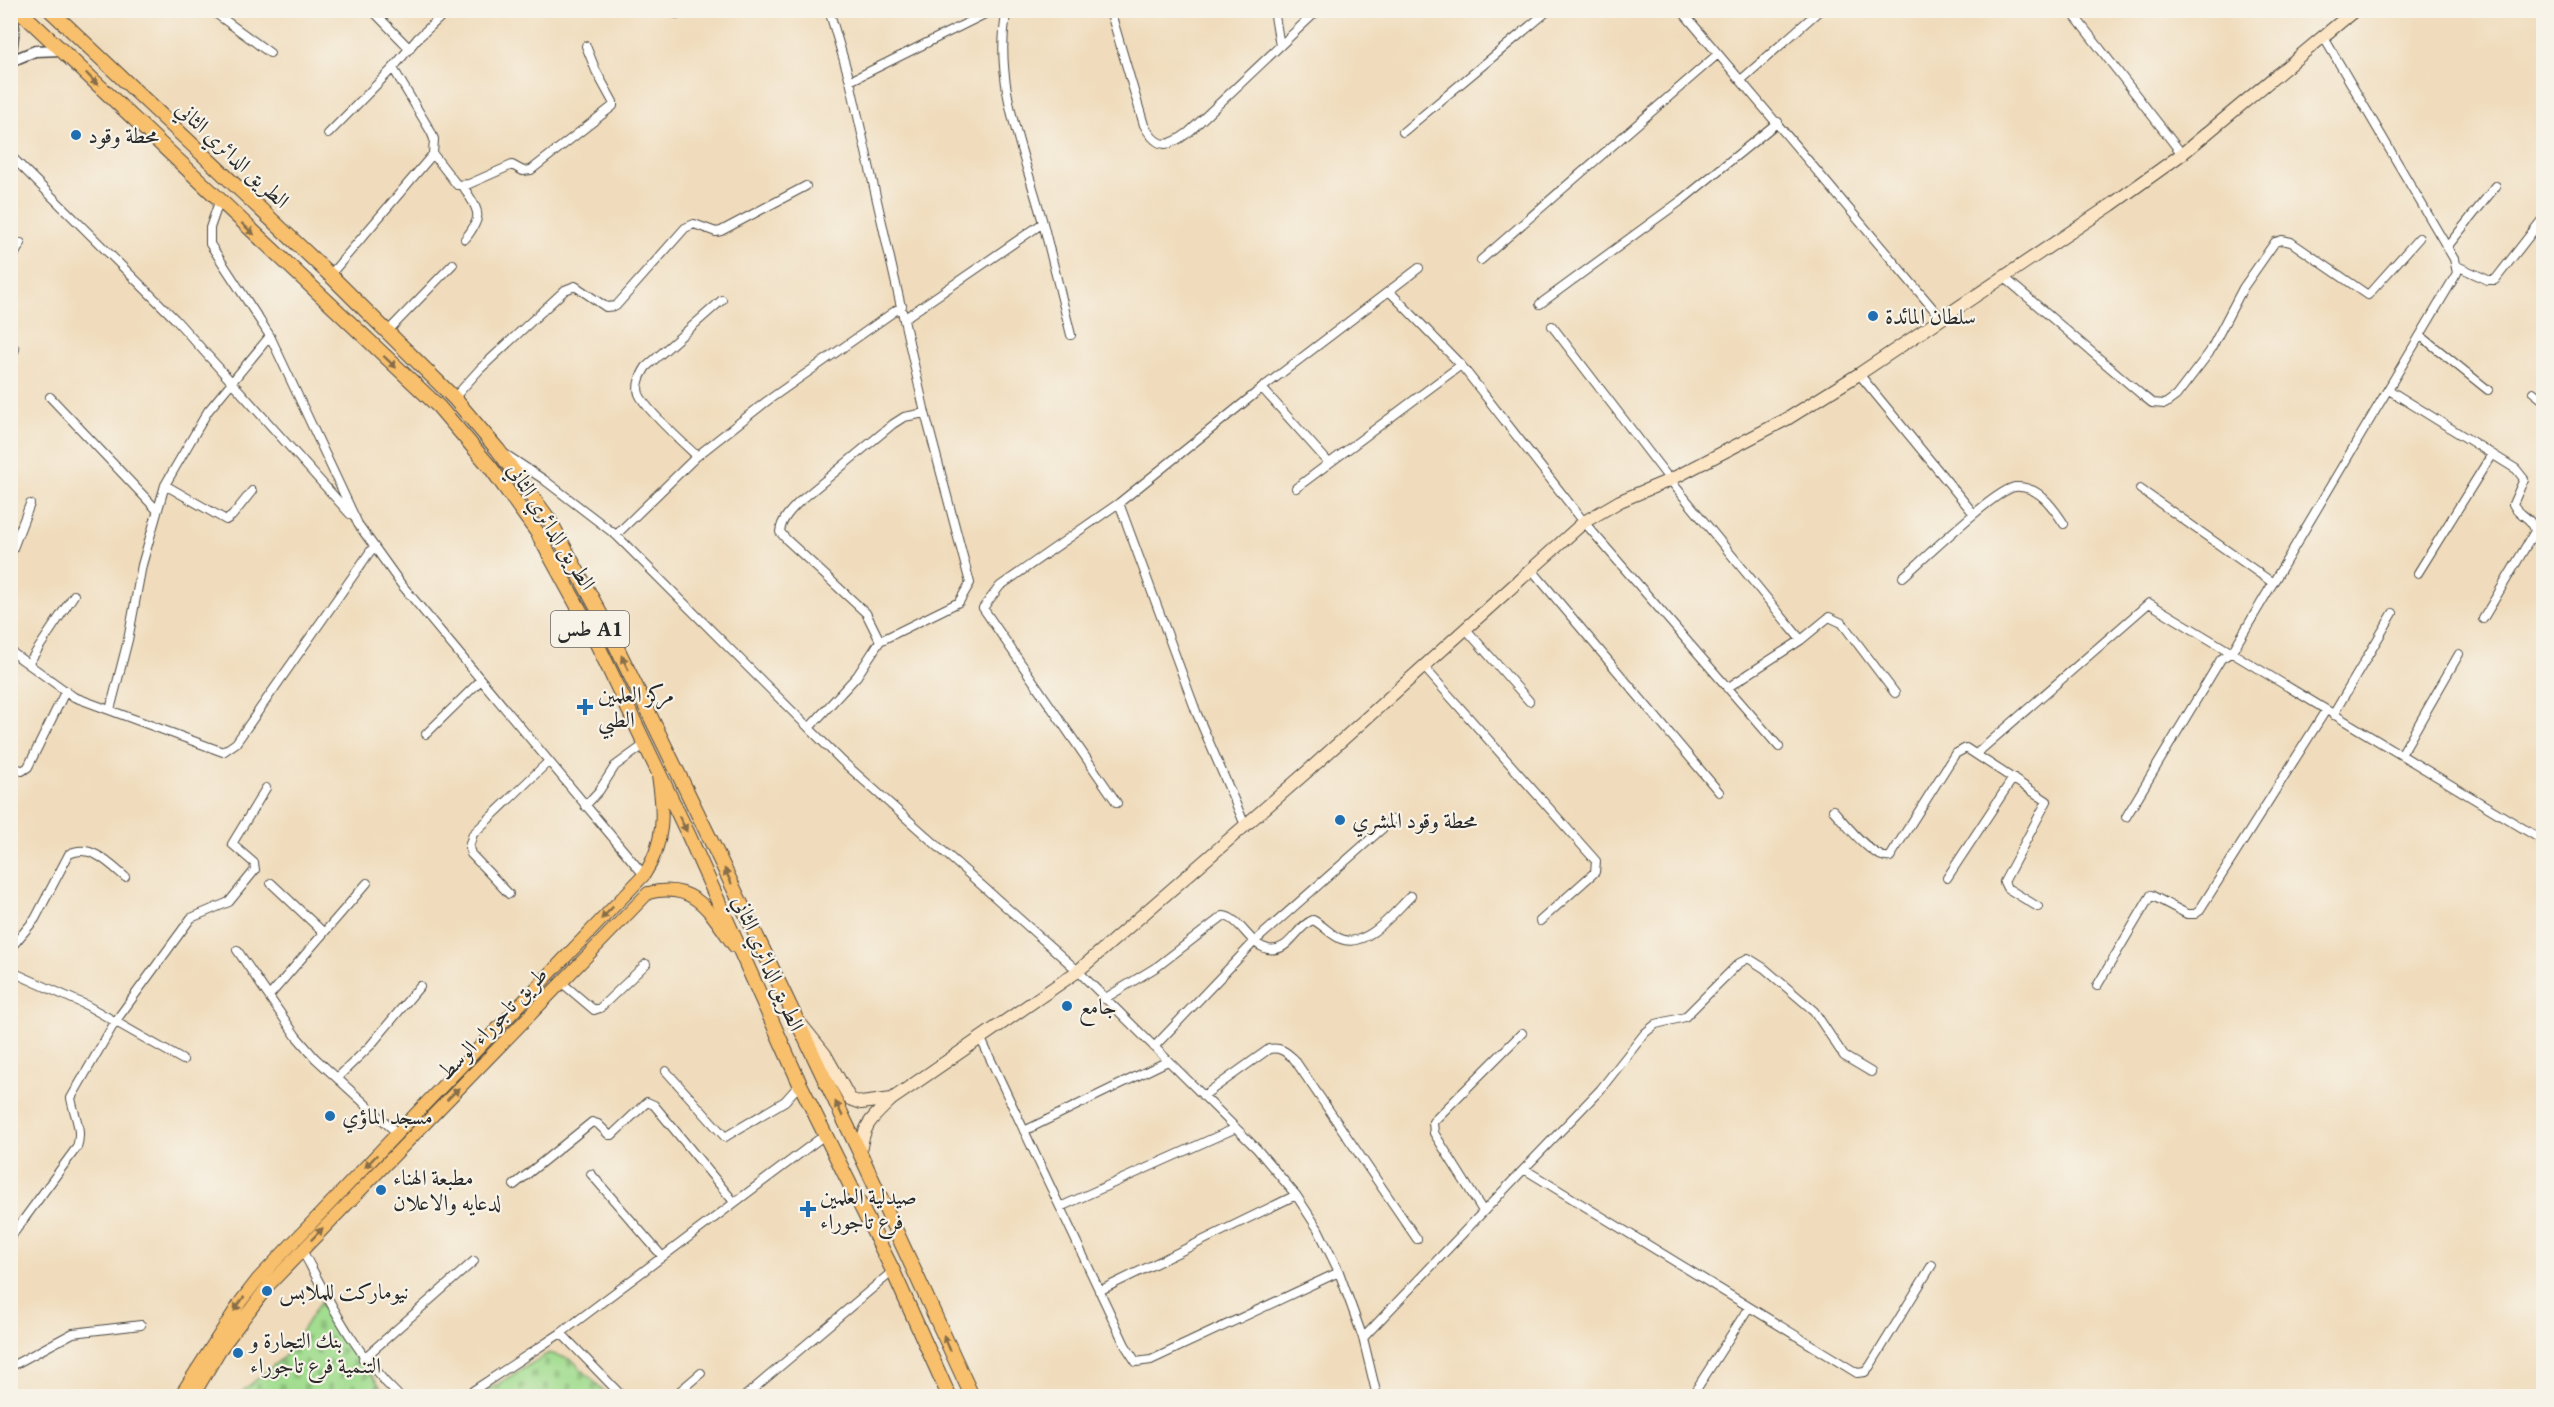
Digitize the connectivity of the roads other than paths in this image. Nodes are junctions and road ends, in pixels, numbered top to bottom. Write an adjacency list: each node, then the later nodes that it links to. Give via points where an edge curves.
1 (11, 10): 27 (street)
2 (19, 10): 24 (highway, الطريق الدائري الثاني / طس A1)
3 (50, 10): 52 (highway, الطريق الدائري الثاني / طس A1)
4 (211, 10): 25 (street)
5 (372, 10): 23 (street)
6 (660, 10): 7 (street, via 677,14)
7 (694, 10)
8 (829, 10): 30 (street)
9 (993, 10): 30 (street)
10 (1007, 10): 42 (street, via 1002,41 1004,70)
11 (1110, 10): 22 (street, via 1144,125 1158,143 1176,142 1189,132)
12 (1274, 10): 22 (street)
13 (1318, 10): 22 (street)
14 (1549, 10): 32 (street)
15 (1681, 10): 26 (street)
16 (1820, 10): 29 (street)
17 (2070, 10): 35 (street)
18 (2355, 10): 20 (main road)
19 (443, 12): 23 (street)
20 (2323, 36): 35 (main road); 46 (street)
21 (586, 46): 37 (street, via 613,102 610,110 531,170 512,165)
22 (1280, 46)
23 (410, 49): 28 (street)
24 (61, 50): 27 (street, via 35,51); 40 (highway, الطريق الدائري الثاني / طس A1, one-way to 40)
25 (270, 53)
26 (1718, 54): 29 (street); 47 (street)
27 (11, 61)
28 (393, 68): 33 (street); 34 (street, via 431,132)
29 (1741, 80): 31 (street)
30 (850, 81): 57 (street)
31 (1778, 122): 56 (street, via 1682,200); 59 (street)
32 (1403, 132)
33 (328, 134)
34 (433, 154): 37 (street, via 452,180); 52 (street)
35 (2182, 154): 53 (main road)
36 (10, 155): 69 (street, via 175,319)
37 (463, 186): 44 (street, via 478,215 478,223)
38 (806, 186): 75 (street, via 721,231 694,224 686,228 616,306 606,307 574,286 565,290)
39 (2496, 186): 46 (street)
40 (219, 202): 62 (street, via 210,228 210,244); 121 (highway, الطريق الدائري الثاني / طس A1, one-way to 121, via 439,407 490,468 537,532)
41 (2544, 218): 50 (street, via 2495,280)
42 (1044, 223): 58 (street); 63 (street)
43 (2419, 238): 53 (street, via 2368,295 2291,242 2275,242 2243,288 2209,353 2176,396 2165,404 2152,403)
44 (465, 239)
45 (21, 243): 48 (street)
46 (2447, 247): 50 (street)
47 (1481, 260)
48 (10, 262)
49 (453, 264): 61 (street)
50 (2457, 266): 64 (street, via 2453,283)
51 (1419, 268): 54 (street)
52 (330, 275): 61 (highway, الطريق الدائري الثاني / طس A1)
53 (2004, 277): 59 (main road)
54 (1390, 292): 67 (street); 70 (street)
55 (722, 300): 80 (street, via 646,367 639,378 639,394)
56 (1540, 304)
57 (902, 306): 58 (street); 80 (street, via 767,401)
58 (905, 318): 77 (street)
59 (1941, 318): 68 (main road)
60 (1552, 326): 82 (street)
61 (388, 331): 75 (highway, الطريق الدائري الثاني / طس A1)
62 (270, 336): 69 (street); 92 (street)
63 (1071, 336)
64 (2421, 336): 71 (street); 72 (street)
65 (15, 349): 66 (street)
66 (10, 362)
67 (1461, 365): 81 (street); 91 (street)
68 (1859, 374): 82 (main road, via 1787,419); 90 (street)
69 (231, 381): 83 (street, via 208,411); 92 (street)
70 (1262, 388): 81 (street); 87 (street)
71 (2389, 390): 79 (street); 100 (street)
72 (2488, 390)
73 (2533, 392): 76 (street)
74 (50, 397): 89 (street)
75 (454, 398): 78 (highway, الطريق الدائري الثاني / طس A1)
76 (2544, 401)
77 (926, 413): 106 (street, via 970,583 959,602); 106 (street, via 904,417 893,424 789,511 781,527 780,532 787,540 866,613)
78 (498, 450): 94 (street, via 543,478); 160 (highway, الطريق الدائري الثاني / طس A1, one-way to 78, via 602,617 550,521)
79 (2492, 454): 98 (street); 103 (street, via 2522,474 2523,483 2513,504 2535,531)
80 (698, 456): 94 (street)
81 (1329, 463): 84 (street)
82 (1670, 480): 91 (main road, via 1620,501); 105 (street)
83 (165, 485): 86 (street, via 226,520); 89 (street)
84 (1296, 488)
85 (2140, 489): 100 (street)
86 (252, 491)
87 (1119, 503): 131 (street, via 1000,586 983,608); 136 (street, via 1192,703)
88 (30, 504): 96 (street)
89 (157, 510): 117 (street)
90 (1974, 514): 93 (street, via 2003,492 2017,487 2041,495); 99 (street)
91 (1584, 522): 97 (main road); 113 (street)
92 (358, 524): 95 (street)
93 (2064, 524)
94 (616, 535): 119 (street)
95 (374, 546): 112 (street); 117 (street, via 229,750 213,750)
96 (10, 556)
97 (1532, 570): 104 (main road); 130 (street)
98 (2418, 573)
99 (1904, 577)
100 (2273, 583): 108 (street)
101 (74, 595): 110 (street)
102 (2393, 613): 118 (street)
103 (2483, 619)
104 (1464, 628): 111 (main road); 116 (street)
105 (1801, 640): 113 (street); 115 (street, via 1829,617 1836,618)
106 (880, 641): 119 (street, via 857,676)
107 (10, 651): 110 (street)
108 (2232, 651): 118 (street); 123 (street, via 2145,603); 134 (street, via 2221,659)
109 (2459, 654): 124 (street)
110 (28, 664): 114 (street)
111 (1424, 666): 136 (main road); 146 (street, via 1596,861 1595,872)
112 (481, 680): 120 (street); 125 (street)
113 (1727, 687): 122 (street)
114 (65, 692): 117 (street); 126 (street, via 28,767 22,771)
115 (1894, 693)
116 (1529, 701)
117 (110, 710)
118 (2329, 713): 124 (street); 157 (street, via 2199,911 2187,914 2151,895)
119 (809, 728): 153 (street)
120 (426, 734)
121 (644, 745): 127 (highway, الطريق الدائري الثاني / طس A1); 132 (street, via 615,766)
122 (1779, 747)
123 (1976, 754): 128 (street); 133 (street, via 1966,748 1958,750 1890,857 1875,854)
124 (2401, 755): 137 (street)
125 (548, 762): 132 (street); 143 (street, via 473,834 470,842 471,854)
126 (10, 764)
127 (657, 773): 138 (main road, طريق تاجوراء الوسط, via 663,815 656,850); 151 (highway, الطريق الدائري الثاني / طس A1, one-way to 151)
128 (2013, 778): 140 (street); 145 (street, via 2047,801 2004,882 2007,888)
129 (266, 788): 161 (street, via 232,844 254,863 255,870 228,902 191,918)
130 (1719, 792)
131 (1117, 803)
132 (585, 806): 138 (street)
133 (1833, 810)
134 (2126, 817)
135 (1392, 820): 148 (street)
136 (1245, 825): 153 (main road)
137 (2544, 841)
138 (644, 875): 175 (main road, طريق تاجوراء الوسط, one-way to 175)
139 (125, 877): 149 (street, via 88,850 78,849 69,854 35,919)
140 (1947, 878)
141 (271, 883): 147 (street)
142 (367, 883): 147 (street)
143 (508, 894)
144 (1411, 896): 148 (street, via 1374,930 1356,940 1338,938 1313,920 1285,946 1270,949)
145 (2038, 907)
146 (1540, 921)
147 (323, 932): 158 (street)
148 (1254, 942): 159 (street, via 1223,916 1158,966); 164 (street)
149 (10, 949)
150 (237, 950): 158 (street)
151 (747, 963): 155 (main road, طريق تاجوراء الوسط, via 697,900 679,890 662,890 648,893); 170 (highway, الطريق الدائري الثاني / طس A1)
152 (646, 964): 155 (street, via 594,1011)
153 (1078, 971): 159 (street); 163 (main road)
154 (10, 972): 161 (street, via 76,1000)
155 (561, 982): 184 (main road, طريق تاجوراء الوسط, one-way to 155)
156 (420, 986): 169 (street, via 370,1046)
157 (2097, 986)
158 (270, 995): 169 (street, via 296,1036)
159 (1104, 999): 164 (street)
160 (794, 1017): 172 (main road, via 818,1044 850,1099 861,1103); 177 (highway, الطريق الدائري الثاني / طس A1, one-way to 160)
161 (115, 1022): 165 (street); 186 (street, via 71,1098 79,1124 76,1147)
162 (1522, 1033): 185 (street, via 1432,1122 1434,1133)
163 (980, 1037): 172 (main road); 174 (street)
164 (1155, 1047): 166 (street)
165 (183, 1060)
166 (1168, 1061): 171 (street); 174 (street)
167 (666, 1071): 170 (street, via 725,1137 785,1101)
168 (1871, 1072): 178 (street, via 1844,1056 1814,1011 1748,958 1685,1017 1656,1024 1645,1033 1600,1090)
169 (338, 1077): 175 (street)
170 (800, 1084): 176 (highway, الطريق الدائري الثاني / طس A1)
171 (1203, 1096): 173 (street); 187 (street, via 1269,1049 1285,1051)
172 (892, 1100): 177 (main road, via 867,1122)
173 (1236, 1128): 181 (street); 183 (street)
174 (1024, 1131): 183 (street)
175 (397, 1133): 184 (main road, طريق تاجوراء الوسط, one-way to 184)
176 (826, 1134): 182 (street); 192 (highway, الطريق الدائري الثاني / طس A1)
177 (860, 1153): 210 (highway, الطريق الدائري الثاني / طس A1, one-way to 177)
178 (1524, 1169): 185 (street); 195 (street)
179 (591, 1174): 189 (street)
180 (514, 1185): 182 (street, via 592,1122 612,1135 647,1102 654,1105)
181 (1296, 1195): 193 (street); 194 (street)
182 (734, 1202): 189 (street)
183 (1060, 1208): 194 (street)
184 (332, 1210): 188 (main road, طريق تاجوراء الوسط, one-way to 184); 202 (main road, طريق تاجوراء الوسط, one-way to 202, via 241,1301)
185 (1483, 1211): 198 (street)
186 (10, 1238)
187 (1418, 1239)
188 (302, 1250): 199 (street); 203 (main road, طريق تاجوراء الوسط, via 249,1308)
189 (662, 1256): 197 (street)
190 (474, 1261): 199 (street)
191 (1932, 1265): 195 (street, via 1870,1366 1861,1373)
192 (893, 1271): 208 (street); 209 (highway, الطريق الدائري الثاني / طس A1)
193 (1339, 1272): 194 (street, via 1142,1362 1131,1358); 198 (street)
194 (1099, 1291)
195 (1749, 1307): 212 (street)
196 (141, 1325): 200 (street, via 74,1333)
197 (561, 1333): 205 (street); 206 (street)
198 (1363, 1338): 211 (street)
199 (363, 1359): 204 (street)
200 (10, 1367)
201 (701, 1373): 207 (street)
202 (180, 1396)
203 (193, 1396)
204 (399, 1396)
205 (465, 1396)
206 (622, 1396)
207 (674, 1396)
208 (745, 1396)
209 (949, 1396)
210 (972, 1396)
211 (1377, 1396)
212 (1692, 1396)

